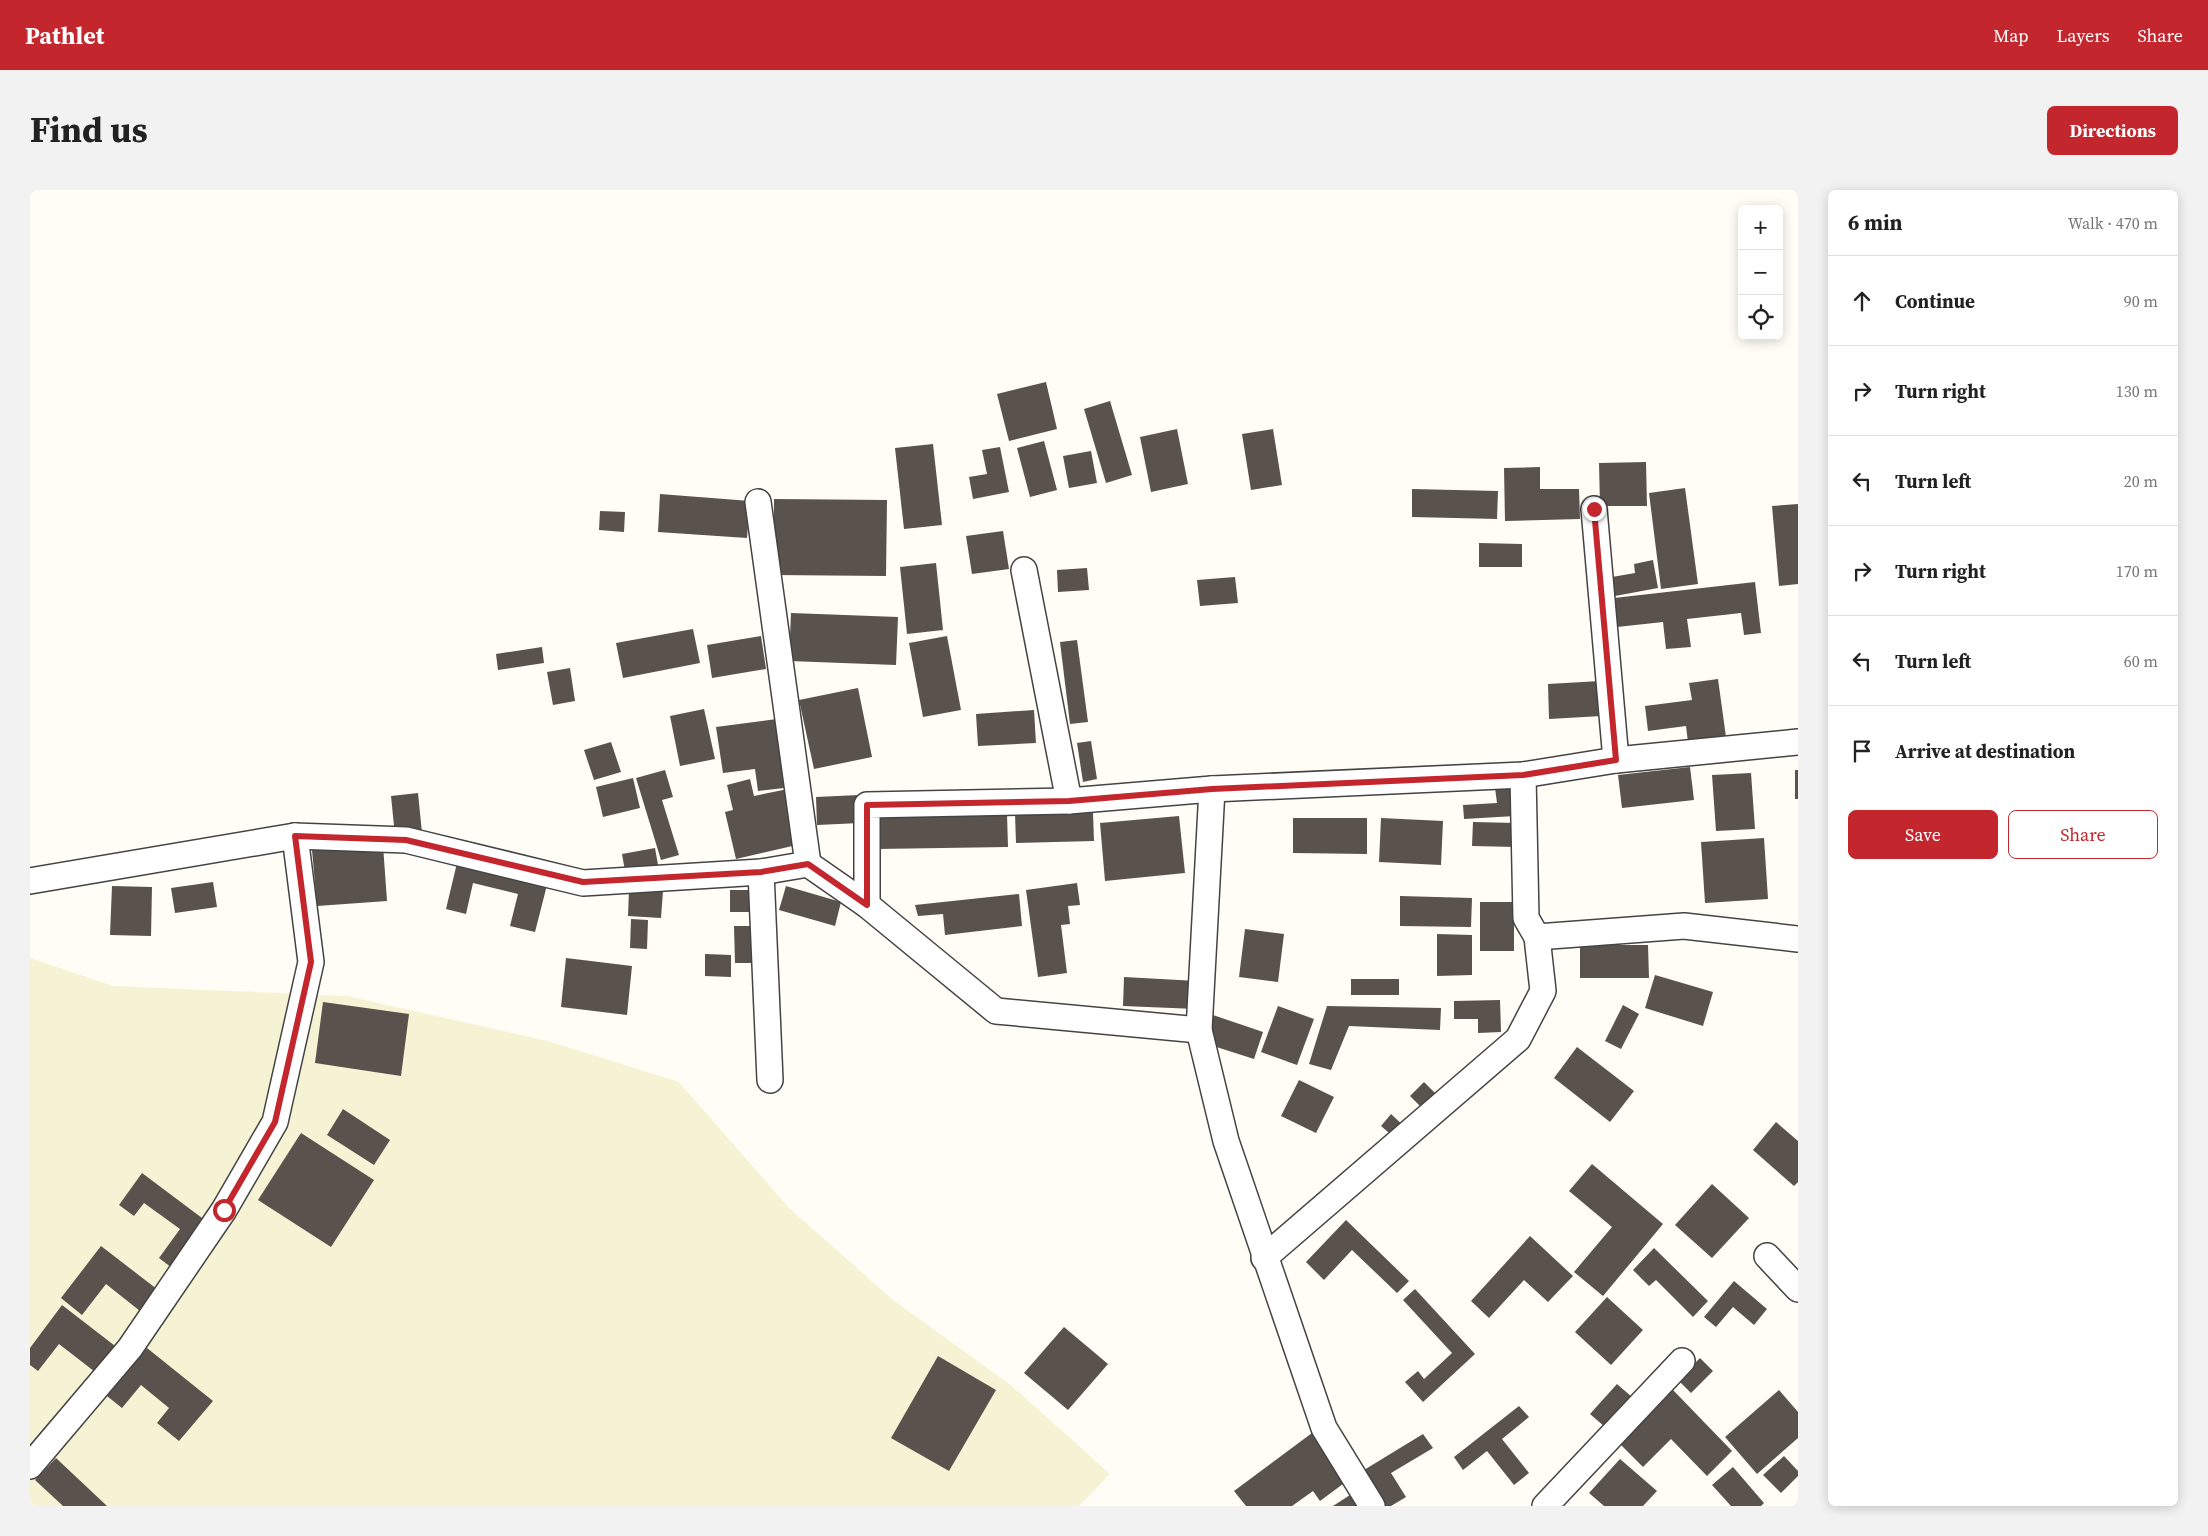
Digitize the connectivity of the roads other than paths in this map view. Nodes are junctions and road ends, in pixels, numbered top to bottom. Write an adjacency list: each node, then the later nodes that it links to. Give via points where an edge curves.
1 (758, 502): 10 (street)
2 (1594, 509): 5 (street)
3 (1024, 570): 8 (street)
4 (1798, 742): 5 (street)
5 (1616, 760): 6 (street)
6 (1523, 775): 7 (street); 14 (street, via 1526,918)
7 (1212, 789): 8 (street); 16 (street)
8 (1069, 801): 13 (street, via 867,805)
9 (295, 836): 11 (street, via 406,840 583,882); 12 (street); 22 (street, via 311,962 275,1122 224,1210 130,1348)
10 (808, 864): 11 (street); 13 (street)
11 (761, 872): 17 (street)
12 (30, 881)
13 (867, 905): 16 (street, via 996,1011)
14 (1537, 937): 15 (street, via 1684,926); 19 (street, via 1543,991 1518,1039)
15 (1798, 939)
16 (1199, 1030): 19 (street, via 1226,1140)
17 (770, 1080)
18 (1767, 1256): 20 (street)
19 (1264, 1258): 23 (street, via 1324,1428)
20 (1798, 1288)
21 (1682, 1362): 24 (street)
22 (30, 1466)
23 (1372, 1506)
24 (1545, 1506)

